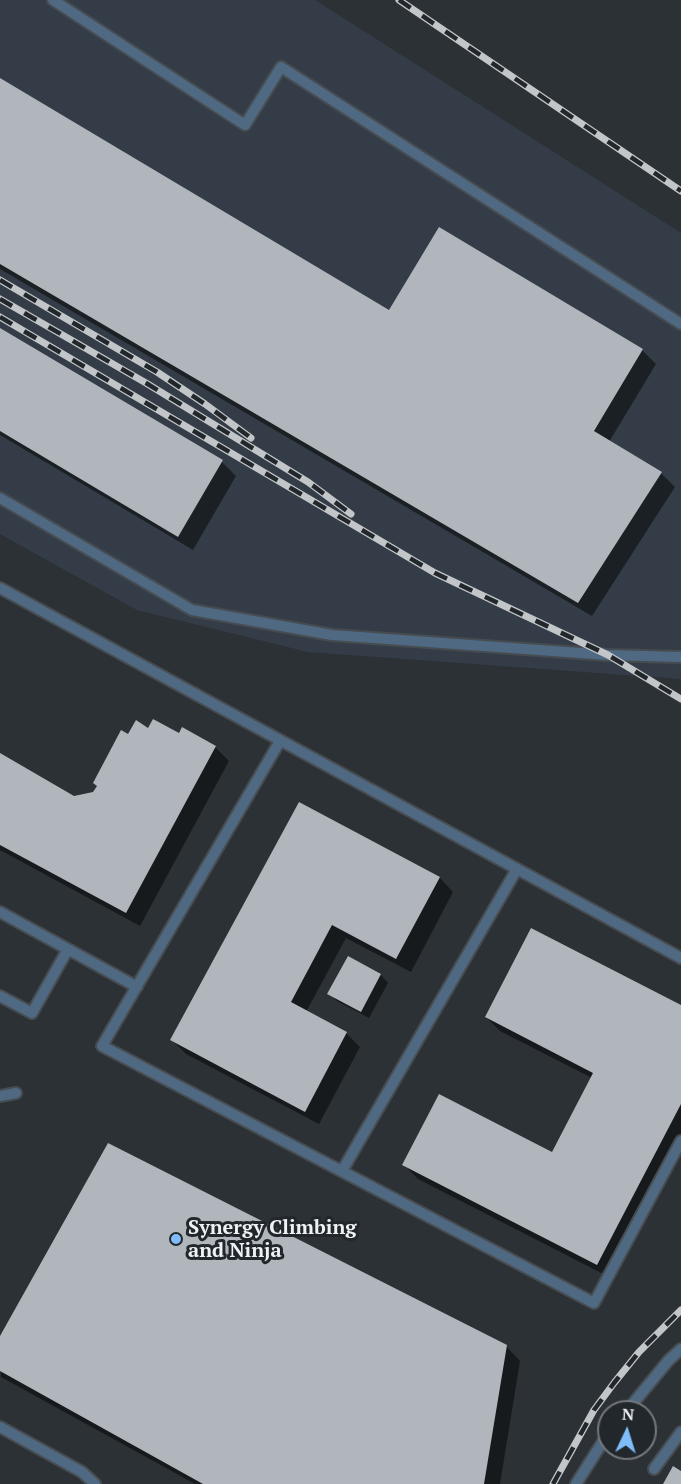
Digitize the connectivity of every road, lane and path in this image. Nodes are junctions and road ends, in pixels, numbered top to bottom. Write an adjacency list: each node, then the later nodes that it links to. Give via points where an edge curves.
1 (53, 0): 2 (lane, via 245,125 281,67)
2 (681, 324)
3 (0, 498): 5 (lane, via 192,610 332,635 608,656)
4 (0, 588): 6 (lane)
5 (681, 657)
6 (280, 741): 7 (lane); 11 (lane)
7 (516, 869): 10 (lane); 16 (lane)
8 (0, 912): 9 (lane)
9 (68, 949): 11 (lane); 12 (lane, via 32,1013)
10 (681, 958)
11 (137, 987): 16 (lane, via 102,1046)
12 (0, 996)
13 (16, 1093): 14 (lane)
14 (0, 1096)
15 (681, 1141): 16 (lane, via 594,1303)
16 (342, 1171)
17 (681, 1349): 18 (lane)
18 (636, 1400)
19 (0, 1427): 23 (lane, via 82,1472)
20 (681, 1432): 22 (lane)
21 (597, 1451): 24 (lane)
22 (654, 1469)
23 (95, 1484)
24 (576, 1484)

